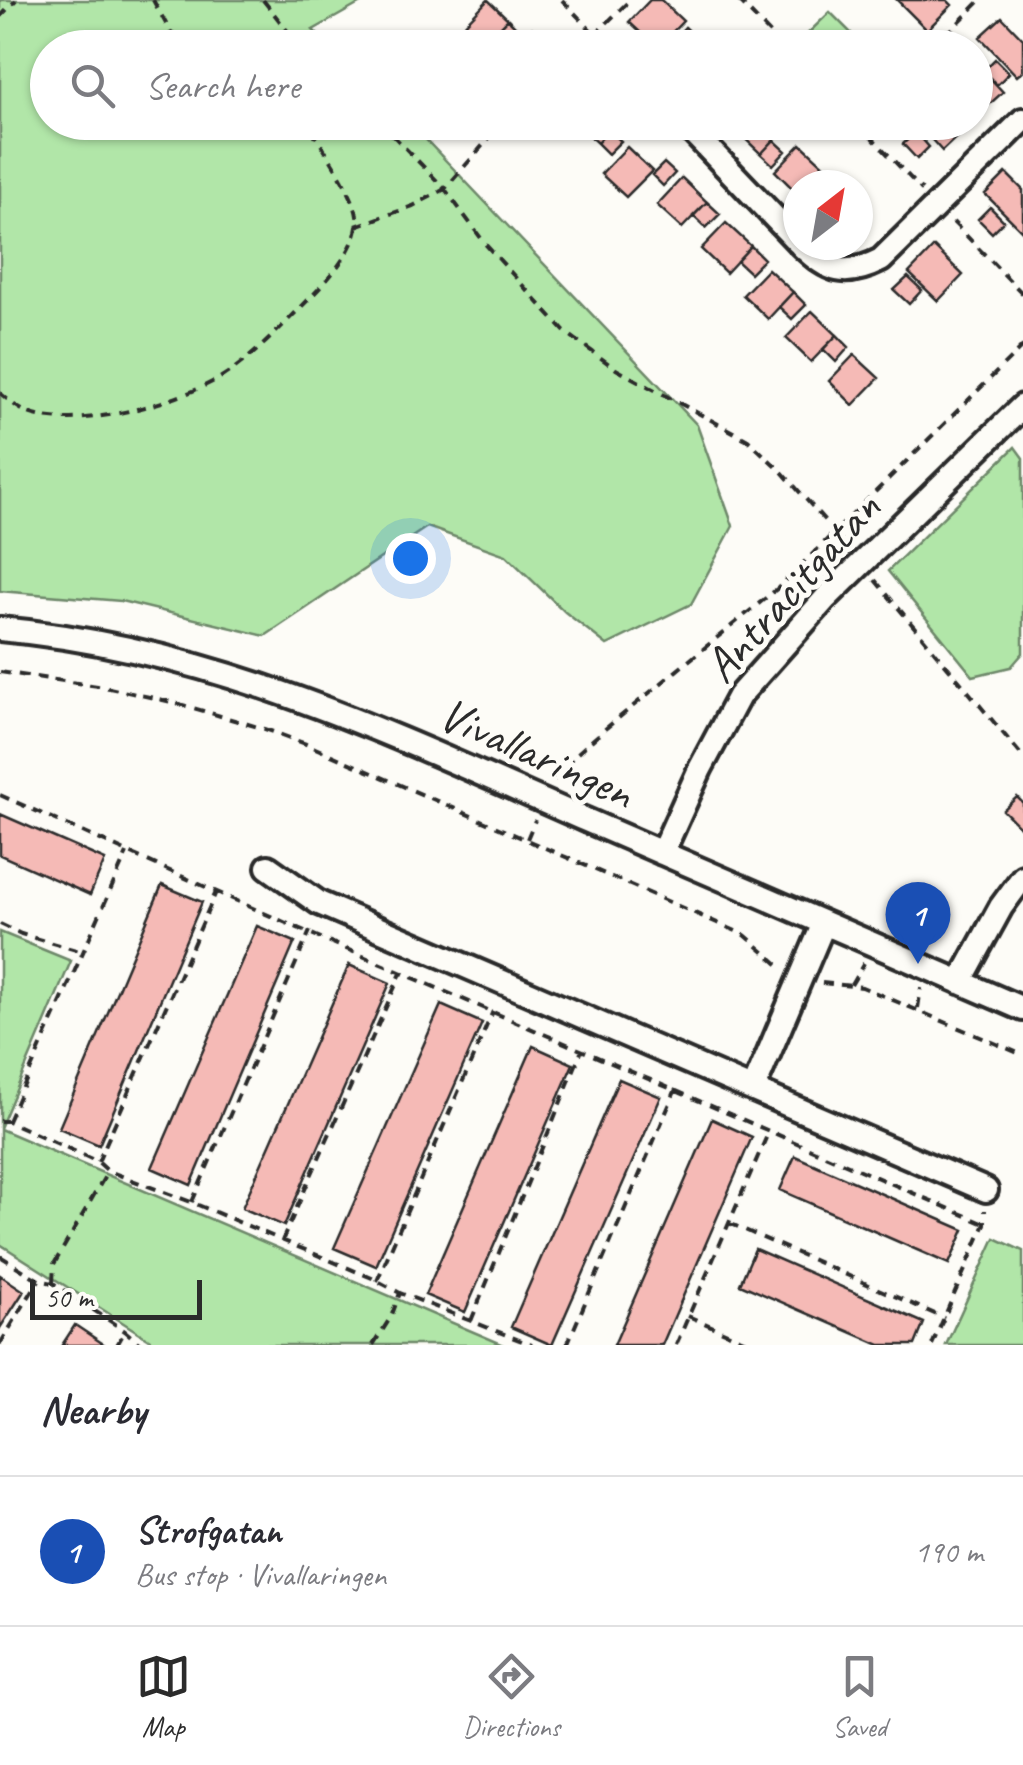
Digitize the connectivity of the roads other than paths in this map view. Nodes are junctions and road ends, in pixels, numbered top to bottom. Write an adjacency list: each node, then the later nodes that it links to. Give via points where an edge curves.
1 (1023, 120): 4 (street, via 881,260 862,270 830,269)
2 (700, 140): 3 (street)
3 (783, 225)
4 (820, 260)
5 (1023, 406): 7 (street, Antracitgatan, via 826,598 739,696)
6 (0, 629): 7 (street, Vivallaringen, via 120,646 259,683)
7 (662, 853): 10 (street, Vivallaringen)
8 (268, 866): 13 (street, via 320,903)
9 (1023, 877): 11 (street)
10 (824, 923): 11 (street, Vivallaringen); 13 (street)
11 (960, 982): 12 (street, Vivallaringen)
12 (1023, 1009)
13 (753, 1090): 14 (street)
14 (986, 1190)

